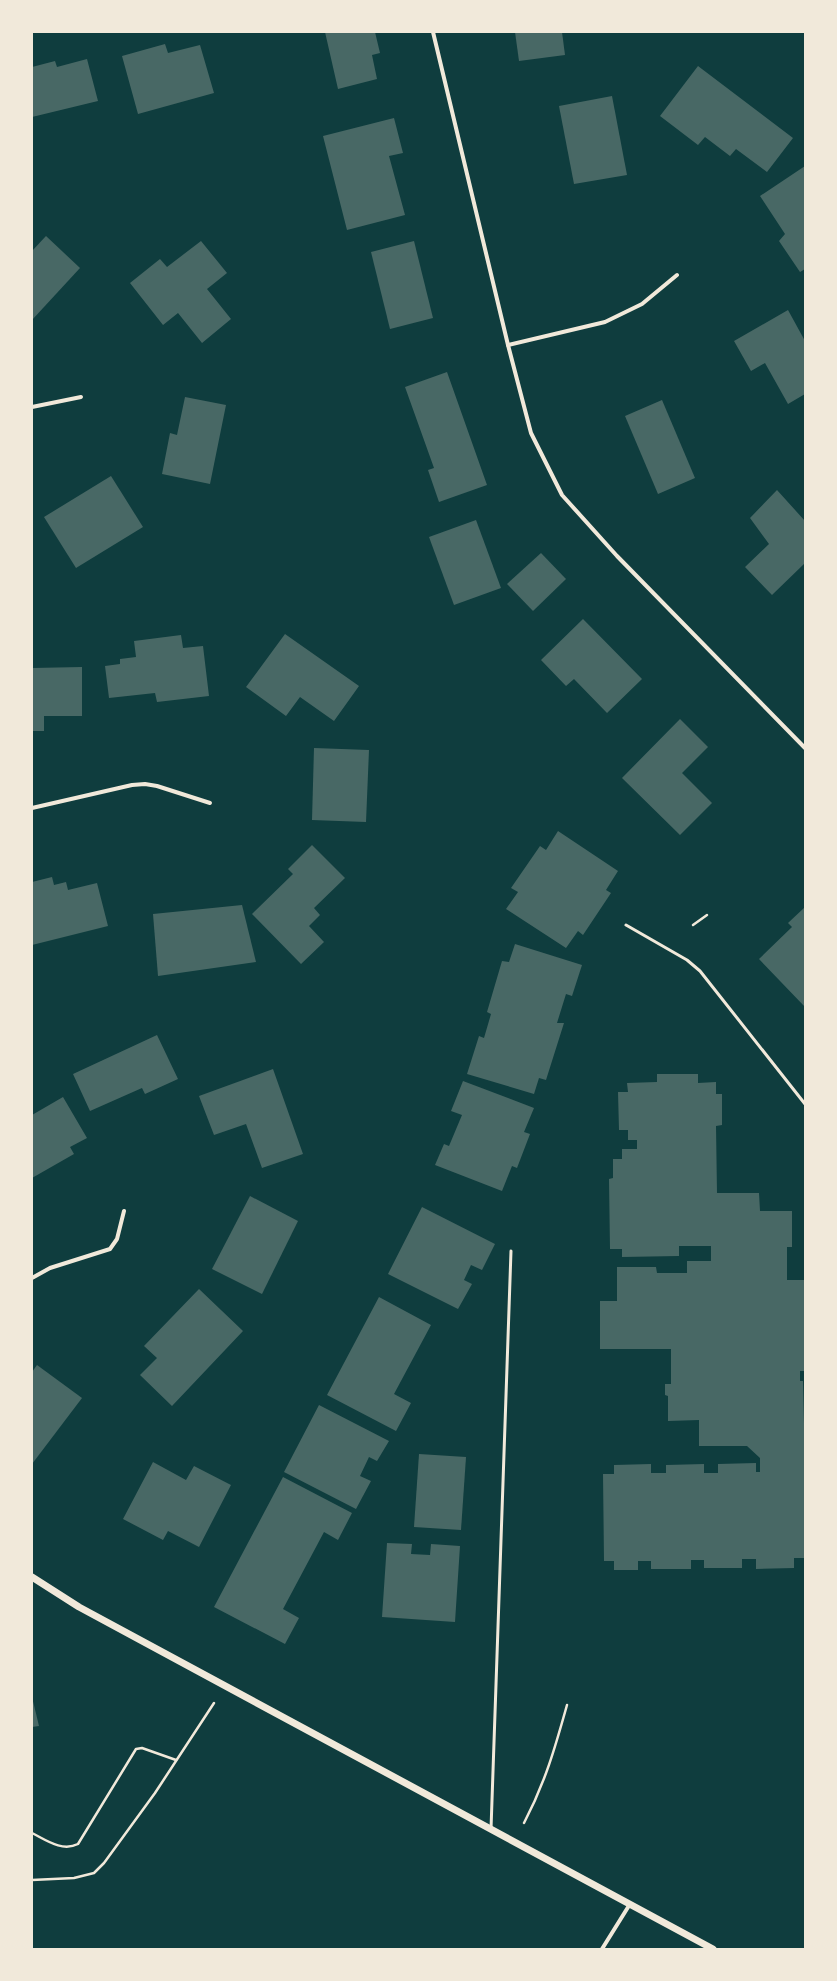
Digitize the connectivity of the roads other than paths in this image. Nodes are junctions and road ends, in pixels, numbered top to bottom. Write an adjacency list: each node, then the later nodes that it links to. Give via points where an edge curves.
1 (433, 32): 3 (street)
2 (677, 275): 3 (street, via 642,304 605,322)
3 (508, 345): 6 (street, via 531,432 562,495)
4 (81, 397): 5 (street)
5 (32, 407)
6 (805, 748)
7 (210, 803): 8 (street, via 145,784)
8 (32, 808)
9 (626, 925): 10 (lane, via 687,960 700,972)
10 (805, 1104)
11 (124, 1211): 13 (street, via 117,1239 110,1249 50,1268)
12 (511, 1251): 15 (lane)
13 (32, 1278)
14 (32, 1577): 15 (street, via 80,1607)
15 (491, 1829): 16 (street)
16 (630, 1903): 17 (street); 18 (street)
17 (602, 1949)
18 (713, 1949)

